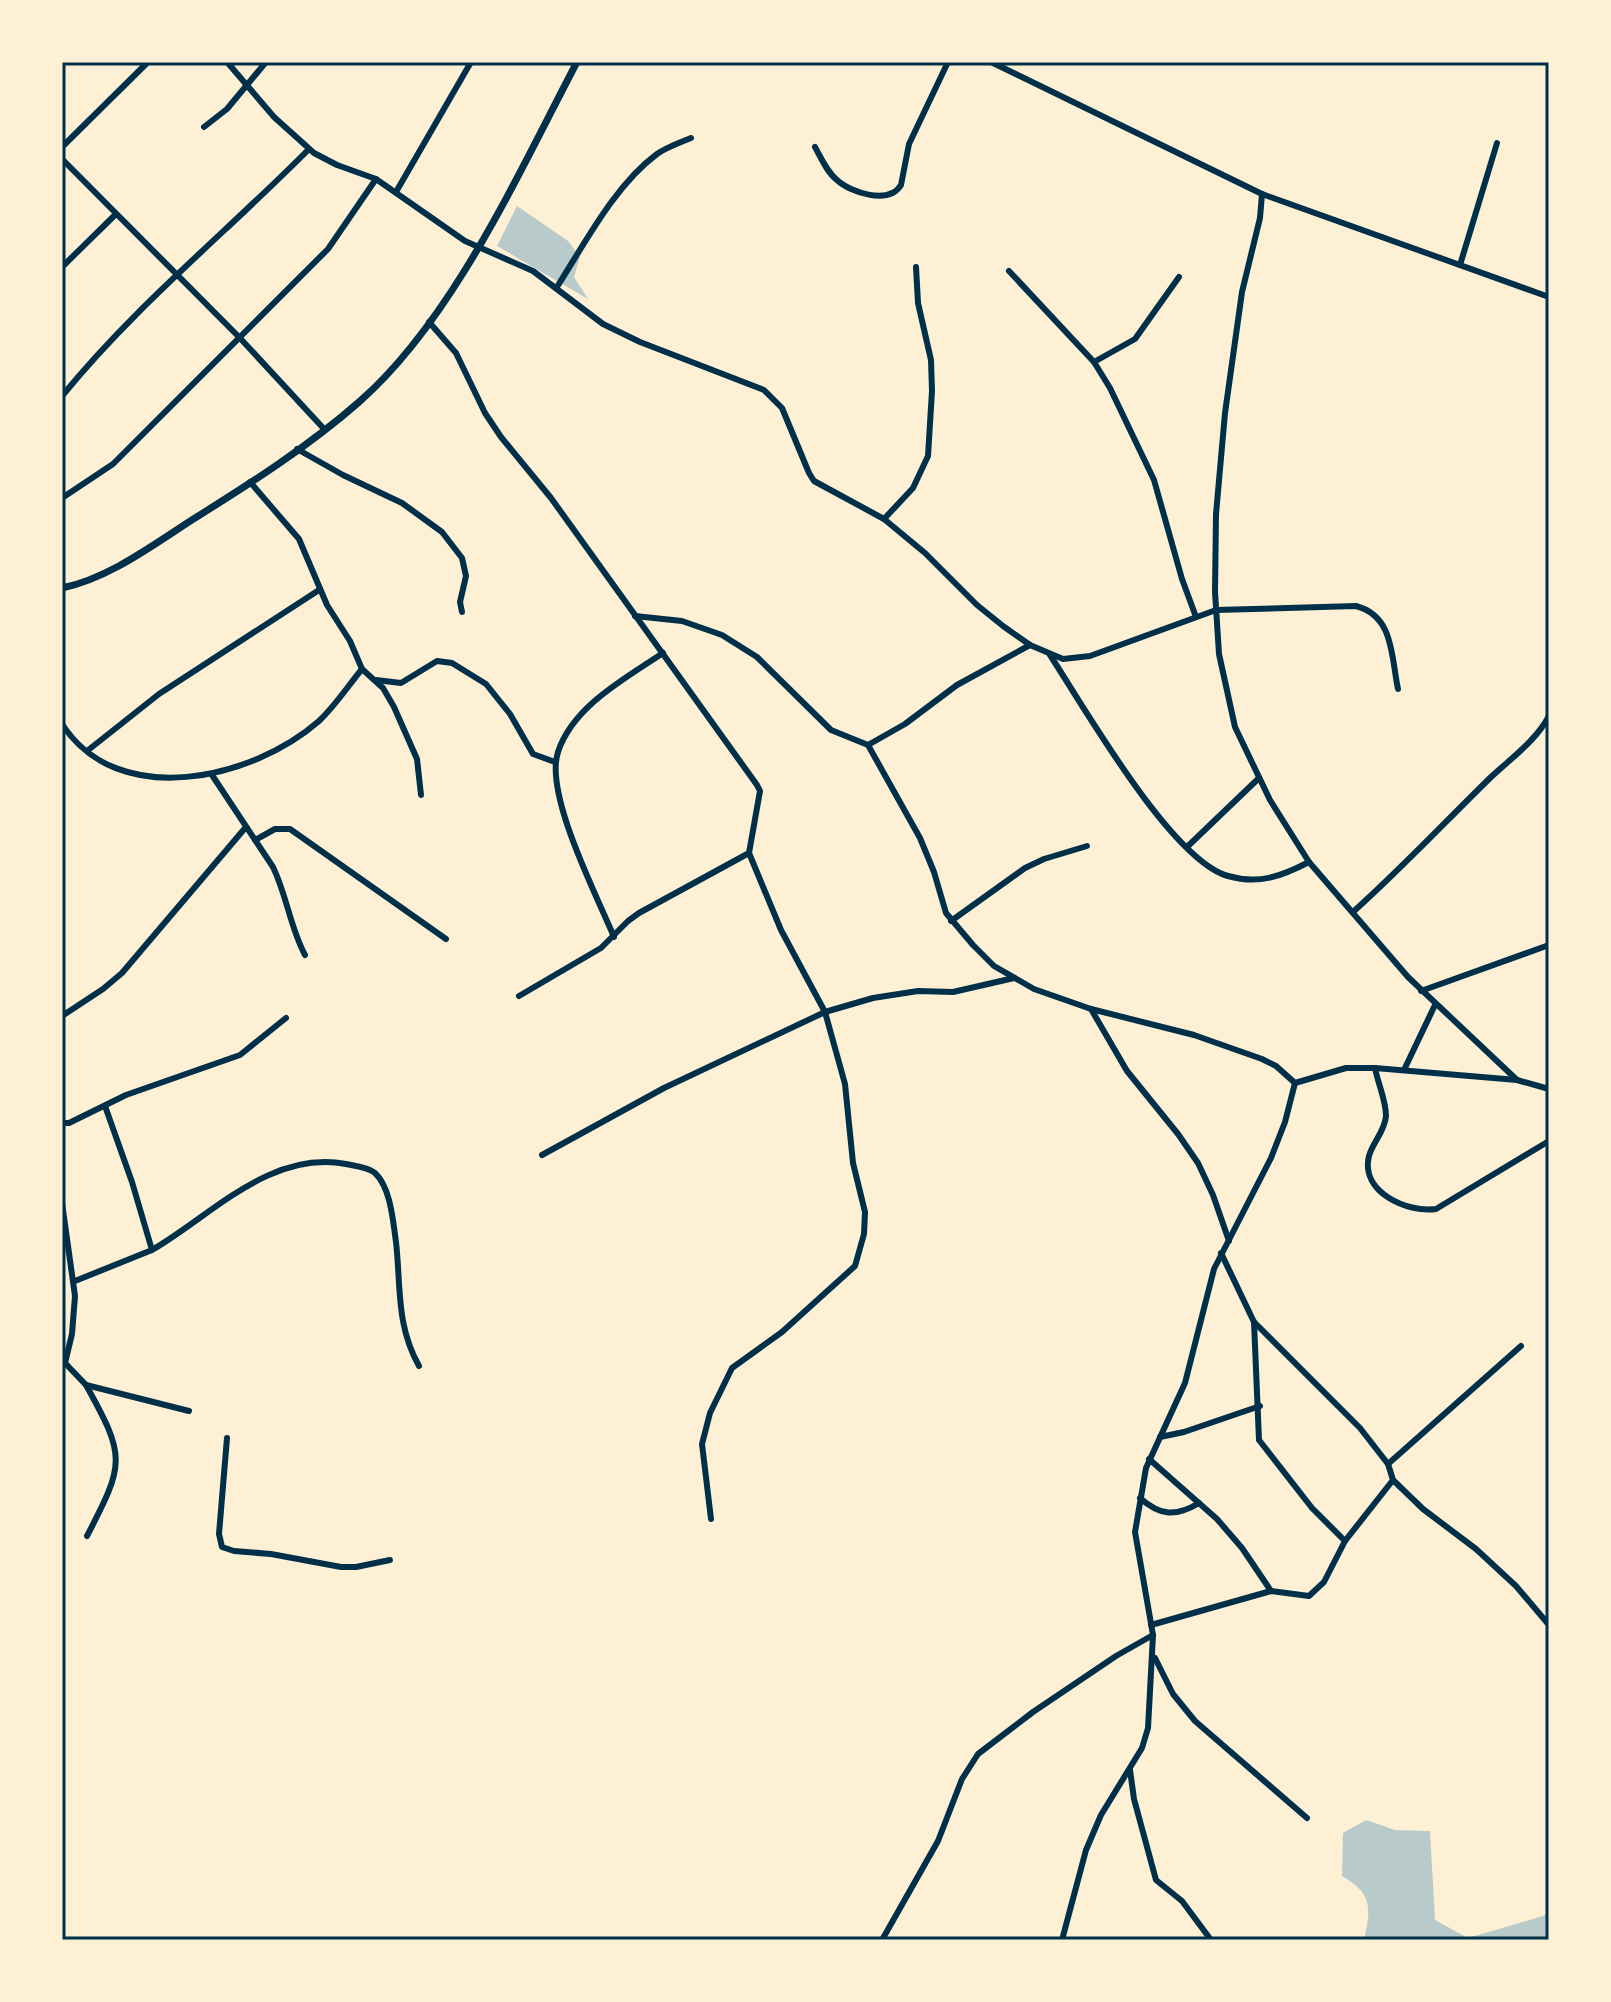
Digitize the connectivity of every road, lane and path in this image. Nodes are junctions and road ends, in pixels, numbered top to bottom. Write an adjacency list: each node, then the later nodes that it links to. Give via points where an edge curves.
1 (148, 62): 12 (street)
2 (227, 62): 8 (street)
3 (266, 62): 8 (street)
4 (471, 62): 17 (street)
5 (577, 62): 20 (street)
6 (948, 62): 13 (street, via 909,144 898,191 876,195 838,182)
7 (991, 62): 18 (street)
8 (246, 84): 9 (street); 14 (street)
9 (204, 127)
10 (691, 138): 27 (street, via 664,149 637,172)
11 (1497, 143): 21 (street)
12 (62, 147)
13 (815, 147)
14 (309, 149): 16 (street); 25 (street)
15 (62, 159): 19 (street)
16 (376, 179): 17 (street); 30 (street, via 328,249)
17 (396, 192): 20 (street)
18 (1262, 194): 21 (street); 40 (street, via 1225,413 1216,514)
19 (116, 214): 22 (street); 25 (street)
20 (479, 247): 27 (street); 29 (street)
21 (1460, 265): 28 (street)
22 (62, 267)
23 (916, 267): 37 (street, via 931,360 928,456 913,488)
24 (1009, 271): 31 (street)
25 (176, 275): 30 (street); 32 (street, via 124,324)
26 (1179, 277): 31 (street, via 1135,339)
27 (557, 287): 37 (street, via 603,324 764,390 782,408 814,481)
28 (1549, 297)
29 (429, 322): 33 (street, via 387,374); 42 (street, via 456,353 501,437)
30 (239, 337): 33 (street); 36 (street, via 113,464)
31 (1094, 362): 43 (street, via 1154,480)
32 (62, 396)
33 (325, 430): 34 (street)
34 (297, 449): 35 (street); 41 (street, via 402,503 442,532 462,558)
35 (250, 482): 38 (street, via 137,555); 39 (street, via 299,539)
36 (62, 498)
37 (884, 519): 44 (street, via 977,605)
38 (62, 588)
39 (319, 590): 47 (street); 53 (street, via 159,694)
40 (1216, 610): 43 (street); 49 (street, via 1368,609 1385,628); 56 (street, via 1219,654 1235,727)
41 (462, 612)
42 (635, 616): 45 (street); 52 (street, via 701,626 733,641 831,730)
43 (1196, 617): 46 (street, via 1075,660)
44 (1030, 645): 46 (street); 52 (street, via 957,685)
45 (663, 653): 54 (street, via 615,685 580,718 563,739); 62 (street, via 760,791)
46 (1050, 655): 61 (street, via 1148,805)
47 (362, 669): 48 (street); 55 (street, via 307,730 243,765)
48 (373, 679): 54 (street, via 401,683 437,661 452,663 486,684 533,754); 57 (street, via 387,693 413,748)
49 (1398, 689)
50 (1549, 716): 64 (street, via 1523,750)
51 (62, 724): 53 (street)
52 (868, 745): 65 (street, via 920,838)
53 (87, 751): 55 (street, via 127,773)
54 (555, 762): 66 (street, via 568,829)
55 (212, 775): 58 (street)
56 (1259, 778): 61 (street); 63 (street)
57 (421, 795)
58 (246, 827): 59 (street); 76 (street, via 122,973)
59 (255, 840): 67 (street, via 275,829 290,829); 69 (street, via 280,882)
60 (1087, 846): 65 (street, via 1025,868)
61 (1187, 847): 63 (street, via 1218,872 1249,880 1270,880)
62 (749, 853): 66 (street, via 639,913); 75 (street, via 781,930)
63 (1309, 862): 64 (street)
64 (1353, 912): 71 (street)
65 (951, 921): 70 (street, via 994,966)
66 (614, 937): 72 (street)
67 (446, 939)
68 (1549, 945): 71 (street)
69 (305, 955)
70 (1014, 978): 74 (street); 75 (street, via 953,992 873,998)
71 (1421, 991): 73 (street)
72 (519, 996)
73 (1435, 1005): 79 (street); 80 (street)
74 (1091, 1009): 81 (street, via 1217,1042 1276,1066); 88 (street, via 1127,1071 1198,1163)
75 (825, 1012): 86 (street, via 664,1088); 106 (street, via 845,1084 853,1163 865,1212 862,1247 855,1266 782,1332 732,1368 724,1381 702,1444)
76 (62, 1016)
77 (286, 1018): 83 (street, via 240,1055)
78 (1375, 1068): 79 (street); 81 (street, via 1346,1068); 85 (street, via 1386,1118 1368,1169 1380,1191 1397,1203 1436,1209)
79 (1404, 1070): 80 (street)
80 (1517, 1080): 82 (street)
81 (1295, 1083): 88 (street, via 1279,1140)
82 (1549, 1089)
83 (105, 1106): 84 (street); 89 (street)
84 (62, 1123)
85 (1549, 1141)
86 (542, 1155)
87 (62, 1203): 91 (street)
88 (1229, 1242): 90 (street)
89 (152, 1250): 91 (street); 95 (street, via 248,1186 291,1166 322,1160 374,1172 387,1198 402,1325)
90 (1221, 1253): 92 (street); 99 (street, via 1185,1383)
91 (75, 1281): 94 (street, via 74,1319)
92 (1254, 1322): 97 (street); 102 (street, via 1360,1428)
93 (1521, 1346): 102 (street)
94 (64, 1362): 96 (street)
95 (419, 1366)
96 (86, 1385): 98 (street); 107 (street, via 110,1429 117,1460 112,1484)
97 (1260, 1406): 99 (street); 108 (street, via 1259,1440)
98 (189, 1411)
99 (1160, 1437): 101 (street)
100 (227, 1438): 109 (street, via 222,1547 341,1567)
101 (1149, 1459): 104 (street); 105 (street)
102 (1388, 1464): 103 (street)
103 (1393, 1480): 108 (street); 112 (street, via 1516,1586)
104 (1140, 1498): 105 (street, via 1173,1515); 111 (street, via 1136,1545)
105 (1199, 1503): 110 (street, via 1242,1548)
106 (711, 1519)
107 (87, 1536)
108 (1345, 1541): 110 (street, via 1324,1582 1309,1596)
109 (390, 1560)
110 (1271, 1591): 111 (street)
111 (1151, 1625): 113 (street)
112 (1549, 1625)
113 (1153, 1635): 114 (street); 117 (street, via 978,1754 962,1779 938,1841)
114 (1153, 1654): 115 (street, via 1148,1728); 116 (street, via 1173,1694 1195,1721)
115 (1130, 1770): 118 (street, via 1086,1850); 119 (street, via 1156,1880 1182,1901)
116 (1307, 1818)
117 (882, 1940)
118 (1062, 1940)
119 (1211, 1940)

